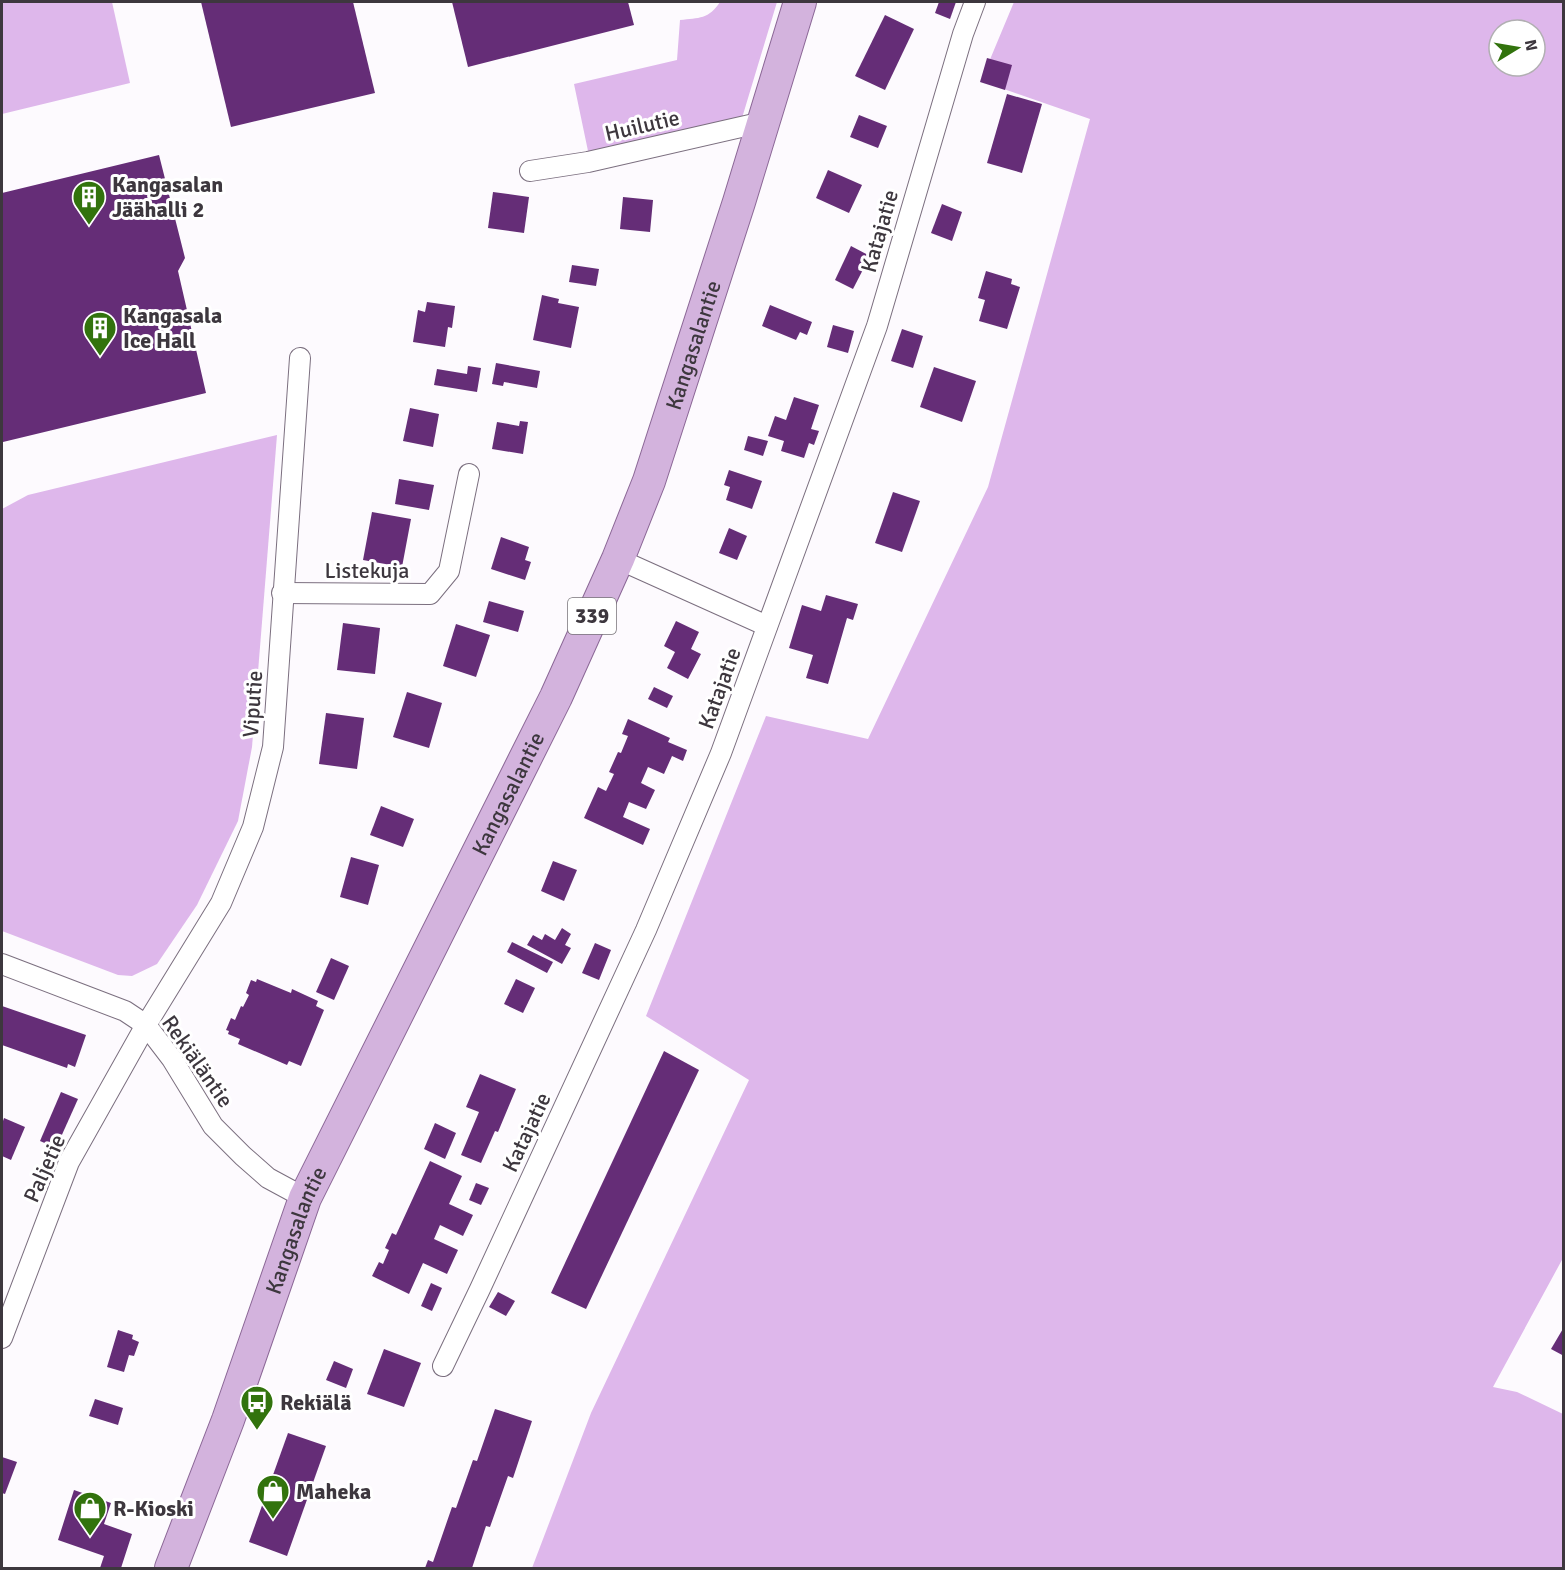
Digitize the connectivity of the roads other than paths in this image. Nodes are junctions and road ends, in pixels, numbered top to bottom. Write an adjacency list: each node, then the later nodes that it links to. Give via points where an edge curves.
1 (801, 2): 3 (main road, Kangasalantie / 339)
2 (975, 2): 9 (street, Katajatie, via 877,326)
3 (763, 122): 4 (street, Huilutie, via 588,162); 7 (main road, Kangasalantie / 339, via 649,481)
4 (530, 171)
5 (300, 358): 8 (street, Viputie)
6 (469, 474): 8 (street, Listekuja, via 449,571 430,594)
7 (618, 559): 9 (street); 12 (main road, Kangasalantie / 339, via 556,697)
8 (282, 593): 11 (street, Viputie, via 273,747 253,827 221,903)
9 (767, 626): 14 (street, Katajatie, via 721,753 646,930)
10 (2, 964): 11 (street, Rekiäläntie, via 125,1011)
11 (146, 1025): 12 (street, Rekiäläntie, via 213,1126 268,1178); 13 (street, Paljetie, via 69,1162)
12 (305, 1197): 15 (main road, Kangasalantie / 339, via 228,1420)
13 (2, 1338)
14 (443, 1366)
15 (171, 1569)

